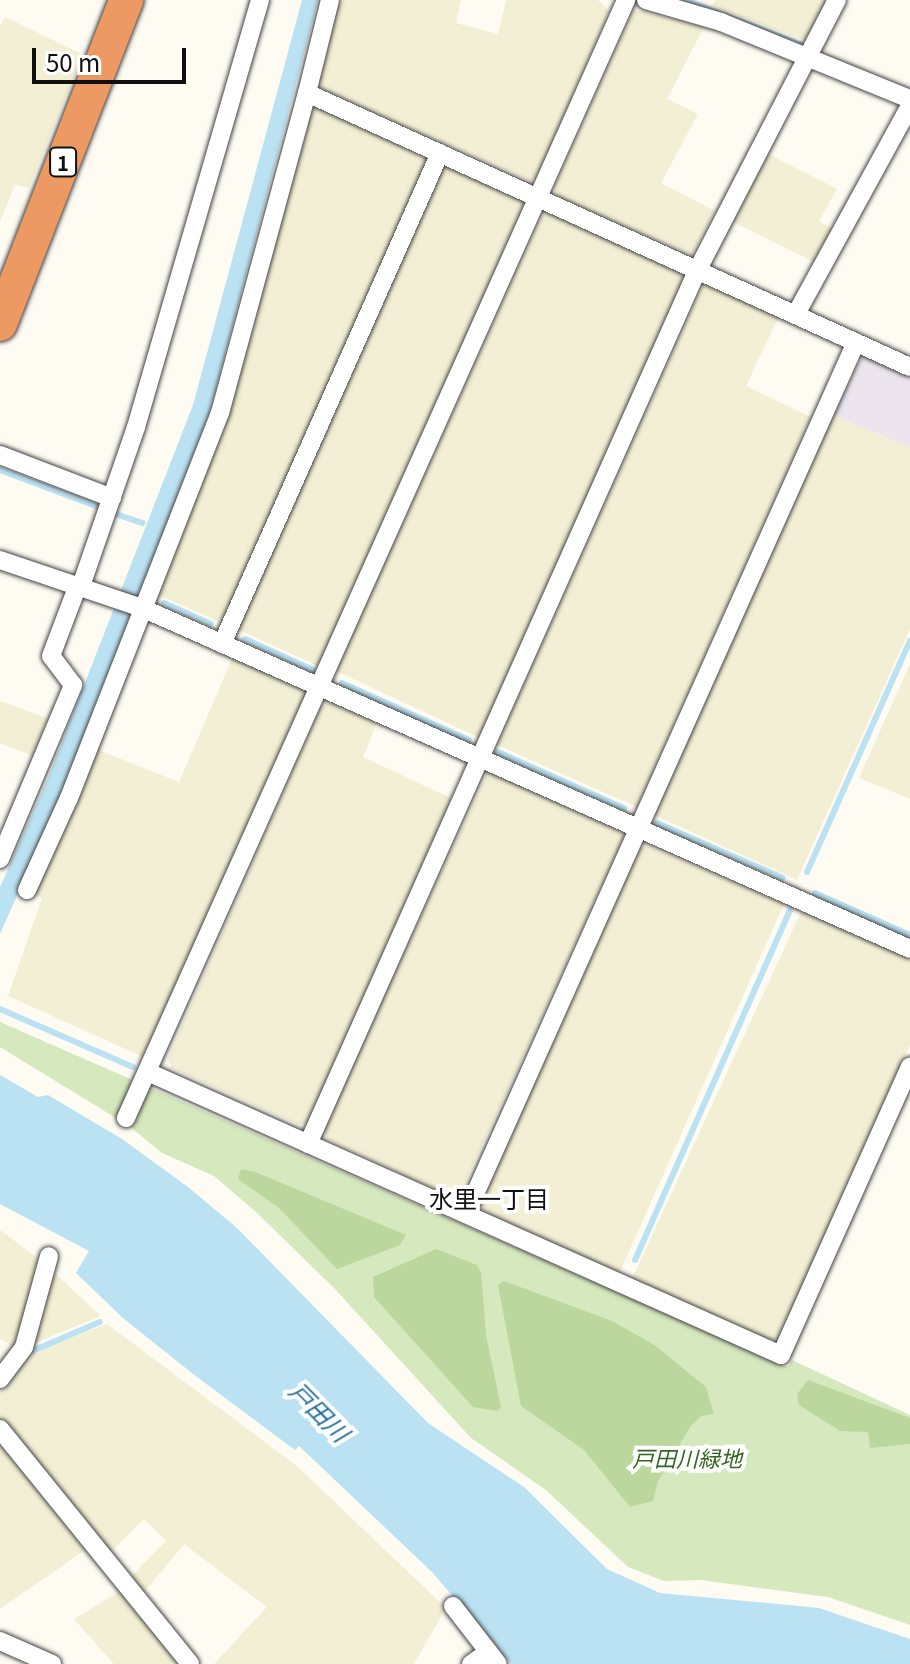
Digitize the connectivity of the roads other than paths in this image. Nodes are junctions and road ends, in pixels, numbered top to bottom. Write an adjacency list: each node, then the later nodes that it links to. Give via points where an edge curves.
1 (126, 0): 15 (highway, 1)
2 (260, 0): 19 (street)
3 (330, 0): 8 (street)
4 (626, 0): 12 (street)
5 (646, 0): 7 (street, via 721,22)
6 (837, 0): 7 (street)
7 (810, 59): 9 (street); 13 (street)
8 (307, 93): 11 (street); 22 (street, via 220,413)
9 (910, 99)
10 (910, 106): 14 (street)
11 (440, 153): 12 (street); 23 (street)
12 (540, 198): 13 (street); 24 (street)
13 (698, 269): 14 (street); 25 (street)
14 (796, 314): 16 (street)
15 (0, 324)
16 (856, 342): 17 (street); 26 (street)
17 (910, 367)
18 (0, 455): 19 (street)
19 (112, 498): 21 (street)
20 (0, 560): 21 (street)
21 (79, 586): 22 (street); 27 (street, via 51,656 73,685)
22 (139, 607): 23 (street); 28 (street, via 69,798)
23 (222, 644): 24 (street)
24 (320, 687): 25 (street); 31 (street)
25 (481, 758): 26 (street); 33 (street)
26 (638, 828): 29 (street); 34 (street)
27 (0, 859)
28 (27, 890)
29 (910, 949)
30 (910, 1067): 34 (street, via 781,1355)
31 (150, 1073): 32 (street); 33 (street)
32 (126, 1118)
33 (308, 1144): 34 (street)
34 (466, 1214)
35 (49, 1256): 36 (street, via 24,1347)
36 (0, 1379)
37 (0, 1429): 42 (street)
38 (453, 1606): 40 (street)
39 (1, 1643): 41 (street)
40 (493, 1658): 43 (street)
41 (52, 1664)
42 (190, 1664)
43 (471, 1664)

